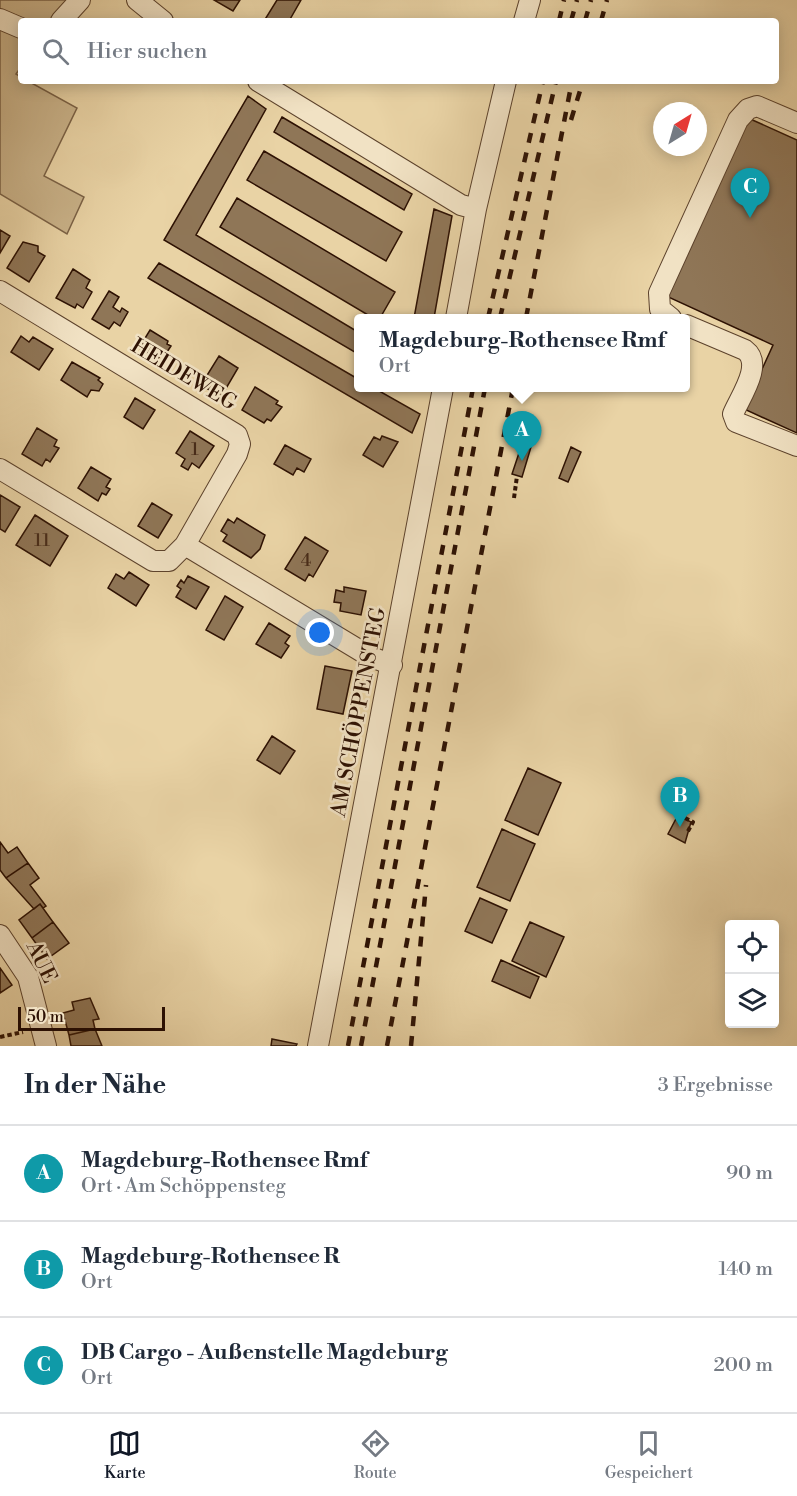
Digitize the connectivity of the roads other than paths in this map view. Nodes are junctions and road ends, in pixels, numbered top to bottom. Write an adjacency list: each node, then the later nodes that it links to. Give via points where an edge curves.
1 (80, 0): 4 (street)
2 (137, 0): 5 (street)
3 (530, 0): 6 (street)
4 (64, 18)
5 (159, 18)
6 (525, 18)
7 (0, 19): 8 (street)
8 (18, 27)
9 (263, 84): 12 (street, via 461,205)
10 (505, 84): 12 (street)
11 (797, 123): 15 (street, via 757,106 738,120 659,293 660,309)
12 (476, 209): 14 (street)
13 (0, 291): 20 (street, HEIDEWEG, via 237,435 237,454)
14 (457, 314)
15 (666, 314)
16 (690, 327): 18 (street, via 751,356 753,367 733,414 736,422)
17 (442, 392): 21 (street, AM SCHÖPPENSTEG)
18 (797, 446)
19 (0, 469): 20 (street, via 153,561 169,561)
20 (185, 545): 21 (street, via 369,656)
21 (392, 665): 24 (street, AM SCHÖPPENSTEG)
22 (0, 935): 23 (street, AUE, via 28,977)
23 (46, 1046)
24 (318, 1046)

